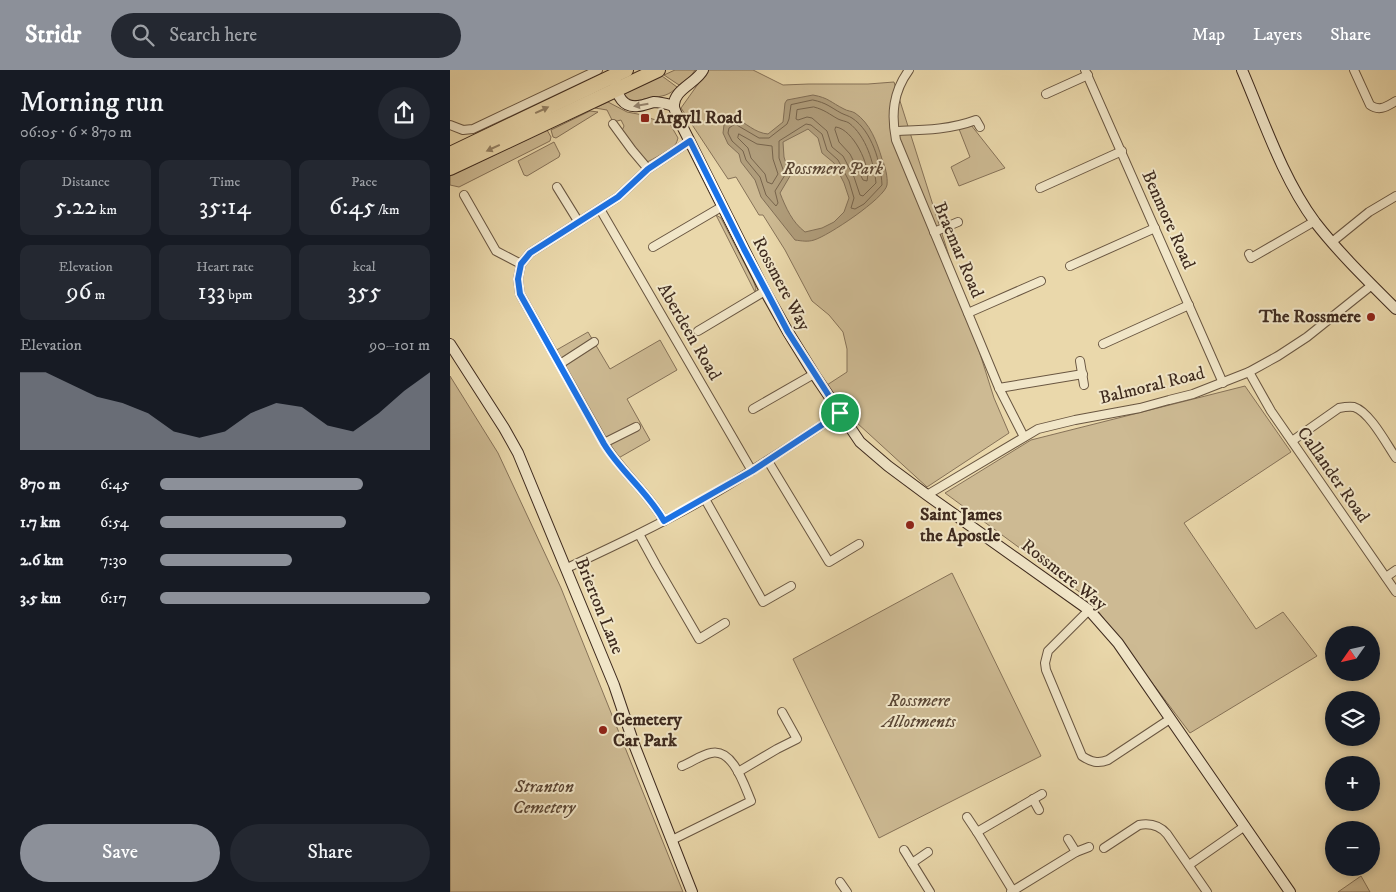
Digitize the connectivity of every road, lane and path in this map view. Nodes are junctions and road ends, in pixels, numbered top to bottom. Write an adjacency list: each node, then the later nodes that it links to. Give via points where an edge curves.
1 (598, 70): 16 (street)
2 (658, 70): 9 (highway)
3 (703, 70): 12 (street, via 679,93)
4 (909, 70): 17 (street, Braemar Road, via 894,100)
5 (1242, 70): 30 (street, via 1281,161)
6 (1354, 70): 11 (street, via 1370,105 1385,108)
7 (621, 72): 9 (street); 16 (highway, one-way to 7)
8 (1086, 73): 10 (street); 19 (street, Benmore Road)
9 (616, 90): 12 (street, one-way to 9, via 654,102 633,107 623,102); 16 (highway)
10 (1046, 94)
11 (1396, 101)
12 (674, 106): 18 (street, Rossmere Way)
13 (977, 120): 17 (street, via 942,129)
14 (613, 124): 22 (street)
15 (450, 125): 16 (street, via 463,130)
16 (511, 126): 20 (highway); 21 (highway, one-way to 21)
17 (895, 132): 33 (street, Braemar Road)
18 (690, 141): 22 (street); 27 (street, Rossmere Way)
19 (1122, 151): 24 (street); 32 (street, Benmore Road)
20 (450, 154)
21 (450, 168)
22 (648, 169): 28 (street, via 628,189)
23 (557, 188): 29 (street)
24 (1040, 188)
25 (464, 195): 37 (street, via 496,251)
26 (1396, 196): 34 (street, via 1369,212)
27 (723, 206): 35 (street); 41 (street, Rossmere Way)
28 (600, 209): 29 (street); 65 (street, Aberdeen Road)
29 (578, 221): 37 (street, via 535,248)
30 (1315, 221): 34 (street); 36 (street, via 1251,258)
31 (958, 222): 33 (street)
32 (1156, 228): 38 (street); 42 (street, Benmore Road)
33 (934, 232): 44 (street, Braemar Road)
34 (1332, 242): 40 (street)
35 (653, 247)
36 (1249, 254)
37 (521, 264): 50 (street, via 520,294)
38 (1070, 266)
39 (1041, 281): 44 (street)
40 (1372, 285): 43 (street); 51 (street, Balmoral Road, via 1307,337)
41 (765, 291): 45 (street); 52 (street, Rossmere Way)
42 (1189, 304): 48 (street); 54 (street, Benmore Road)
43 (1396, 309)
44 (968, 313): 56 (street, Braemar Road)
45 (698, 331)
46 (594, 342): 50 (street)
47 (450, 344): 71 (street, Brierton Lane, via 511,441)
48 (1104, 344)
49 (1080, 361): 53 (street)
50 (560, 364): 62 (street)
51 (1249, 372): 54 (street, Balmoral Road); 61 (street, Callander Road)
52 (814, 374): 57 (street); 58 (street, Rossmere Way)
53 (1083, 374): 55 (street); 56 (street)
54 (1223, 383): 60 (street, Balmoral Road, via 1140,408 1038,429)
55 (1084, 385)
56 (999, 388): 60 (street, Braemar Road)
57 (753, 409)
58 (840, 413): 64 (street); 66 (street, Rossmere Way, via 860,442)
59 (636, 427): 62 (street)
60 (1024, 437): 66 (street, Balmoral Road)
61 (1292, 441): 63 (street, via 1339,408 1347,406 1368,417); 73 (street, Callander Road)
62 (604, 444): 68 (street, via 650,498)
63 (1396, 458)
64 (768, 461): 65 (street); 70 (street, via 829,562)
65 (752, 471): 67 (street)
66 (927, 495): 76 (street, Rossmere Way)
67 (705, 499): 68 (street); 74 (street, via 763,602)
68 (664, 521): 69 (street)
69 (640, 534): 71 (street); 77 (street, via 699,639)
70 (859, 544)
71 (567, 568): 89 (street, Brierton Lane)
72 (1396, 570): 73 (street)
73 (1386, 577): 75 (street, Callander Road)
74 (791, 586)
75 (1396, 592)
76 (1089, 610): 79 (street, Rossmere Way, via 1118,643); 79 (street, via 1048,651 1045,663 1082,756 1098,763 1108,760)
77 (725, 623)
78 (782, 712): 81 (street, via 797,739)
79 (1170, 719): 86 (street, Rossmere Way)
80 (682, 766): 81 (street, via 708,754 722,753)
81 (738, 772): 89 (street, via 751,801)
82 (1042, 794): 83 (street)
83 (1033, 799): 84 (street); 87 (street)
84 (1039, 810)
85 (967, 817): 87 (street)
86 (1245, 826): 96 (street); 103 (street, Rossmere Way)
87 (977, 832): 98 (street)
88 (1068, 839): 94 (street)
89 (672, 840): 99 (street, Brierton Lane)
90 (1089, 846): 94 (street)
91 (1104, 848): 96 (street, via 1139,825 1154,825 1163,830)
92 (904, 850): 95 (street)
93 (928, 852): 95 (street)
94 (1076, 852): 98 (street)
95 (912, 863): 101 (street)
96 (1189, 865): 102 (street)
97 (840, 882): 100 (street)
98 (1012, 891)
99 (692, 892)
100 (847, 892)
101 (930, 892)
102 (1208, 892)
103 (1290, 892)

